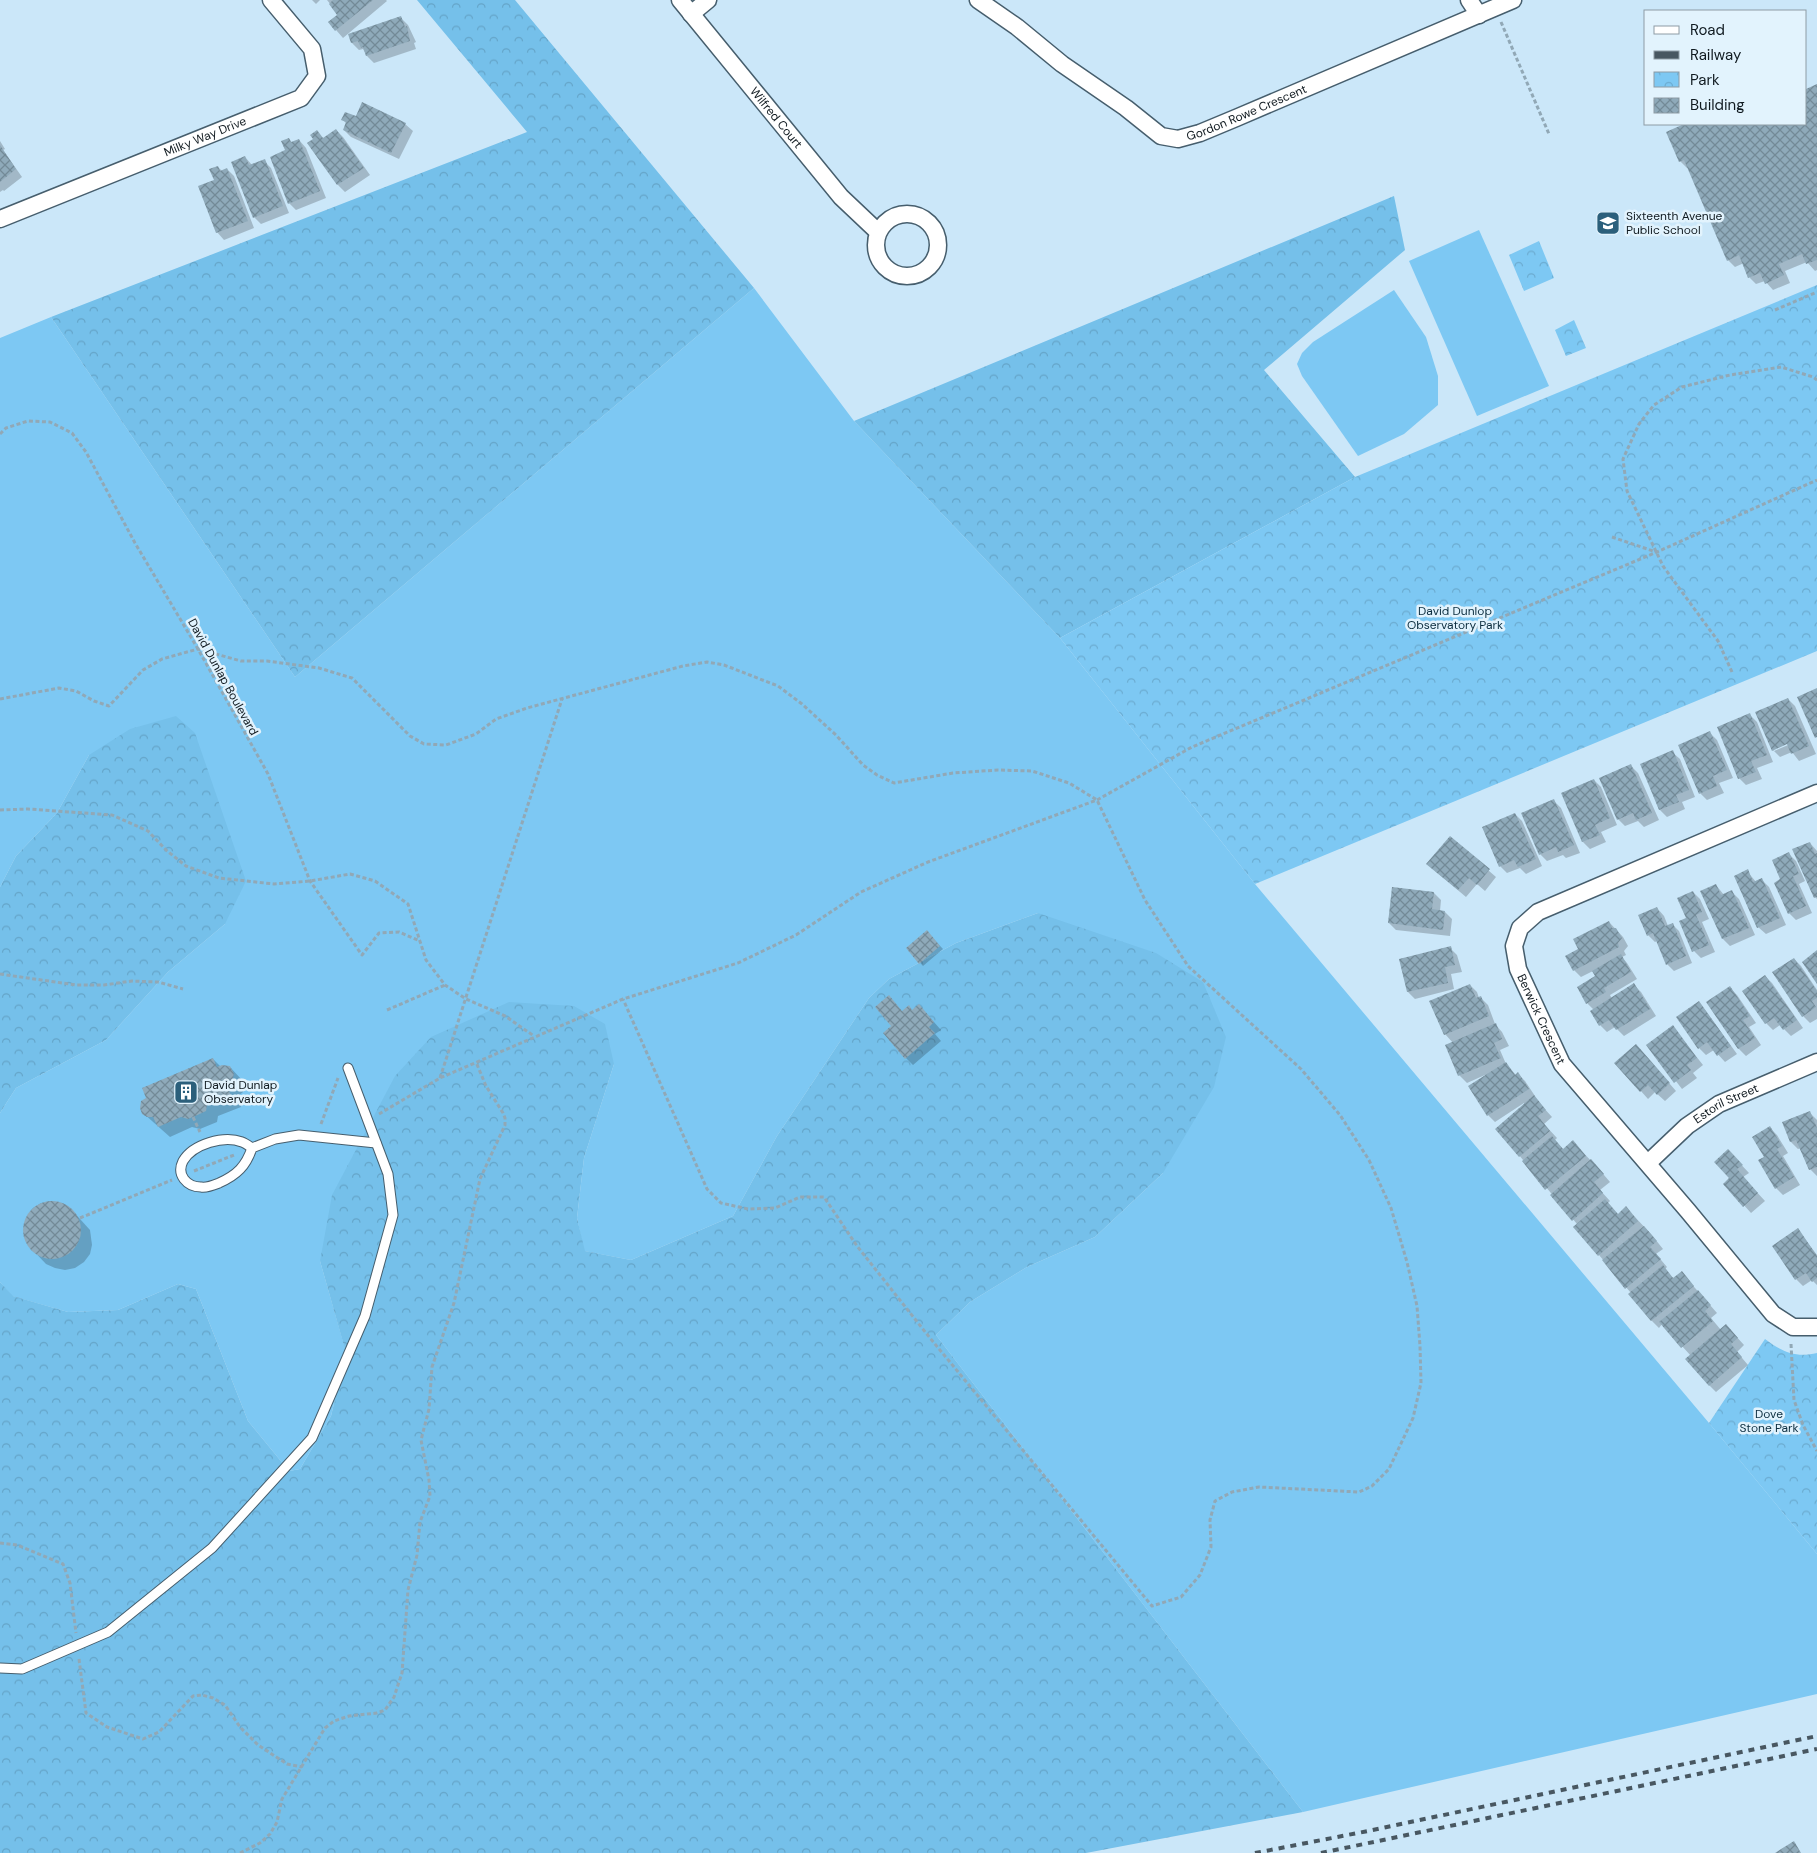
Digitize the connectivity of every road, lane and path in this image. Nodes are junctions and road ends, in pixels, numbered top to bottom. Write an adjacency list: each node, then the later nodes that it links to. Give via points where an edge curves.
1 (270, 0): 11 (street, Milky Way Drive, via 312,49 317,76 301,98)
2 (680, 0): 8 (street, Wilfred Court)
3 (708, 0): 8 (street)
4 (978, 0): 9 (street, Gordon Rowe Crescent, via 1162,136 1178,139 1200,133)
5 (1470, 0): 9 (street)
6 (1513, 0): 7 (street, Gordon Rowe Crescent)
7 (1494, 8): 9 (street, Gordon Rowe Crescent); 10 (path)
8 (691, 14): 12 (street, Wilfred Court, via 841,197)
9 (1479, 15)
10 (1549, 134)
11 (0, 219)
12 (878, 232)
13 (1817, 292): 14 (path)
14 (1775, 310)
15 (1817, 380): 19 (path, via 1781,366 1682,387 1654,405 1638,424 1623,459 1627,491)
16 (0, 434): 20 (path, David Dunlap Boulevard, via 6,428 28,421 50,422 72,433)
17 (1817, 480): 19 (path)
18 (1612, 537): 19 (path)
19 (1657, 552): 21 (path, via 1663,566 1718,641); 25 (path, via 1192,747)
20 (198, 648): 22 (path, via 241,661 319,668 352,678 410,736 424,744 446,745 476,734 496,719); 23 (path, via 162,659 143,670 109,706 76,691 59,688); 27 (path, David Dunlap Boulevard, via 268,774)
21 (1732, 672)
22 (562, 698): 25 (path, via 683,666 707,662 724,665 778,686 836,734 862,765 894,783 953,773 1032,771 1068,783); 32 (path)
23 (0, 699)
24 (1817, 793): 48 (street, Berwick Crescent, via 1538,912 1520,928 1514,946 1518,969 1562,1064)
25 (1097, 800): 33 (path, via 928,862 869,888 796,935 738,963); 33 (path, via 1145,900 1188,966 1301,1070 1340,1115 1369,1160 1391,1208 1417,1306 1421,1383 1413,1418 1389,1469 1372,1486 1359,1492 1259,1487 1232,1492 1215,1501 1210,1520 1211,1547 1200,1575 1181,1597 1152,1606 930,1338 857,1246 824,1197 800,1197 775,1208 748,1209 721,1203 708,1189)
26 (0, 810): 27 (path, via 112,815 148,832 186,866 219,878 274,884)
27 (310, 881): 28 (path, via 350,874 374,882 408,904); 28 (path, David Dunlap Boulevard, via 362,954 379,933 400,932)
28 (420, 941): 30 (path, via 426,960)
29 (0, 974): 31 (path, via 76,985 158,982)
30 (445, 985): 32 (path); 34 (path)
31 (183, 989)
32 (466, 999): 35 (path, via 505,1016); 40 (path)
33 (623, 999): 35 (path)
34 (387, 1010)
35 (534, 1036): 36 (path)
36 (476, 1062): 40 (path); 57 (path, via 486,1086 506,1118 480,1179 454,1303 432,1367 429,1409 421,1440 430,1496 420,1522 417,1555 408,1590 402,1673 394,1697 384,1710 334,1721 325,1728)
37 (1817, 1062): 48 (street, Estoril Street, via 1719,1104 1688,1126)
38 (348, 1068): 42 (lane)
39 (338, 1078): 44 (path)
40 (440, 1078): 42 (path)
41 (193, 1117): 43 (path)
42 (368, 1121): 45 (lane)
43 (201, 1135)
44 (317, 1137): 45 (lane); 46 (lane, via 299,1135 275,1139)
45 (376, 1143): 55 (lane, via 388,1174 393,1215 365,1316 312,1438 212,1548 108,1632)
46 (252, 1148): 49 (lane, via 243,1168 213,1185 193,1186); 49 (lane, via 230,1140 205,1144 182,1162)
47 (234, 1155): 49 (path)
48 (1648, 1163): 51 (street, Berwick Crescent, via 1772,1314)
49 (182, 1176): 50 (path)
50 (80, 1218)
51 (1793, 1327): 52 (street); 53 (path, via 1790,1349 1794,1400)
52 (1817, 1327)
53 (1817, 1451)
54 (0, 1543): 55 (path, via 17,1545 62,1564 70,1583)
55 (77, 1645): 56 (lane, via 22,1669); 57 (path, via 86,1712 107,1727 143,1739 159,1732 193,1696 202,1695 225,1705 258,1745 287,1764)
56 (0, 1668)
57 (302, 1767): 58 (path, via 282,1799 277,1822 270,1834)
58 (240, 1853)

